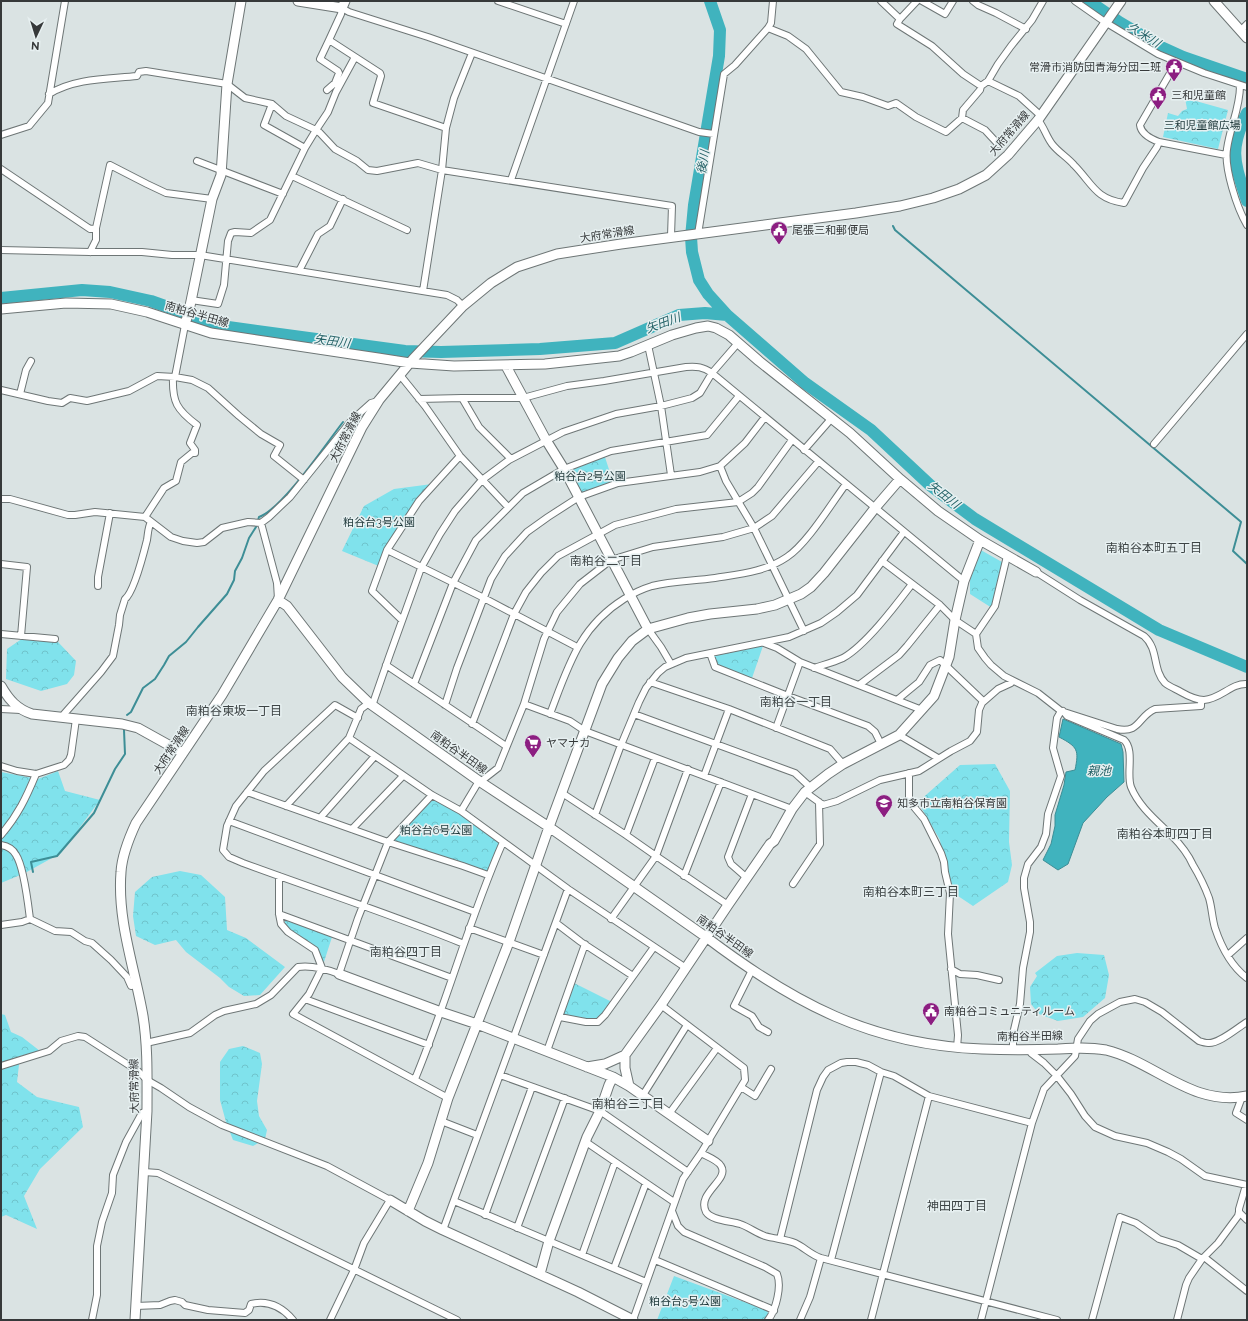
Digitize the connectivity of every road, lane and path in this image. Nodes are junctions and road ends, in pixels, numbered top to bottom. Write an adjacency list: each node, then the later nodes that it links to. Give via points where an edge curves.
1 (65, 1): 36 (street)
2 (241, 1): 31 (street)
3 (298, 1): 16 (street)
4 (498, 1): 19 (street)
5 (574, 1): 19 (street)
6 (773, 1): 21 (street, via 771,23)
7 (881, 1): 17 (street)
8 (917, 1): 17 (street)
9 (922, 1): 10 (street, via 945,14)
10 (953, 1)
11 (973, 1): 22 (street)
12 (1043, 1): 22 (street)
13 (1075, 1): 18 (street)
14 (1121, 1): 18 (street, 大府常滑線)
15 (1214, 1): 23 (street)
16 (343, 5): 25 (street); 26 (street, via 348,12)
17 (900, 18): 32 (street, via 897,24 932,46 963,74)
18 (1106, 22): 28 (street); 39 (street, 大府常滑線)
19 (566, 24): 29 (street)
20 (1247, 24): 23 (street)
21 (768, 28): 38 (street, via 788,36 806,49 841,92 888,106 896,103 916,117 946,132); 42 (street, via 724,74)
22 (1026, 29): 30 (street)
23 (1240, 31): 24 (street)
24 (1247, 38)
25 (329, 40): 27 (street); 35 (street, via 320,59 339,73 335,83)
26 (472, 53): 29 (street); 40 (street, via 454,98)
27 (354, 57): 40 (street, via 378,71 381,76 373,103); 41 (street, via 328,112)
28 (1176, 62): 33 (street); 44 (street, via 1140,125 1142,132)
29 (547, 80): 42 (street, via 699,132); 53 (street)
30 (988, 81): 32 (street); 39 (street, via 1019,96)
31 (227, 84): 36 (street, via 146,70 139,72 137,76 79,82 58,88); 37 (street, via 245,98); 50 (street)
32 (981, 86): 38 (street, via 963,110)
33 (1240, 86): 34 (street); 47 (street, via 1238,107)
34 (1247, 87)
35 (327, 90)
36 (49, 94): 43 (street, via 48,102 30,126)
37 (272, 104): 41 (street, via 286,116); 46 (street, via 264,125)
38 (962, 118): 45 (street, via 985,130)
39 (1039, 118): 44 (street, via 1052,144 1075,165 1094,190 1115,202 1124,203); 60 (street, 大府常滑線, via 1008,155 986,175 933,198 856,213)
40 (446, 128): 51 (street)
41 (316, 130): 46 (street); 51 (street, via 335,149 370,171 418,163)
42 (714, 134): 60 (street)
43 (1, 135)
44 (1158, 142): 47 (street)
45 (998, 144)
46 (305, 148): 52 (street)
47 (1226, 155): 57 (street, via 1238,205)
48 (197, 161): 50 (street)
49 (1, 168): 58 (street, via 90,228)
50 (221, 170): 54 (street); 55 (street)
51 (442, 170): 53 (street); 67 (street)
52 (292, 176): 54 (street); 56 (street)
53 (511, 180): 61 (street, via 672,206)
54 (283, 194): 65 (street, via 270,220 251,233 231,234)
55 (212, 199): 58 (street, via 166,192 110,165); 64 (street)
56 (343, 199): 59 (street); 66 (street, via 330,226 318,234)
57 (1247, 225)
58 (96, 228): 63 (street, via 96,240)
59 (407, 230)
60 (698, 234): 61 (street, 大府常滑線)
61 (671, 236): 69 (street, 大府常滑線, via 557,254 517,267 491,283)
62 (1, 250): 63 (street)
63 (90, 252): 64 (street)
64 (200, 255): 65 (street); 68 (street)
65 (226, 259): 66 (street); 68 (street, via 224,285 218,304)
66 (299, 271): 67 (street)
67 (423, 291): 69 (street, via 447,295)
68 (191, 303): 71 (street)
69 (463, 306): 76 (street, 大府常滑線)
70 (1, 309): 71 (street, 南粕谷半田線, via 72,303 111,304)
71 (186, 324): 76 (street, 南粕谷半田線, via 225,336); 81 (street)
72 (1247, 334): 97 (street)
73 (738, 343): 74 (street, 南粕谷半田線, via 729,335 708,326 672,335); 79 (street); 91 (street, 南粕谷半田線)
74 (648, 345): 77 (street, 南粕谷半田線, via 619,356); 78 (street)
75 (31, 361): 83 (street)
76 (412, 361): 77 (street, 南粕谷半田線, via 454,366); 80 (street, 大府常滑線)
77 (506, 366): 86 (street)
78 (654, 372): 79 (street, via 697,366); 86 (street, via 567,386); 89 (street)
79 (712, 373): 84 (street); 89 (street, via 700,393 692,398)
80 (400, 375): 87 (street); 88 (street, 大府常滑線)
81 (174, 377): 83 (street, via 156,376 129,390 87,400 70,398 62,403); 105 (street, via 192,380 208,388 261,434 280,445 274,456); 115 (street, via 176,405 197,425 190,443 195,453 181,462 176,481 164,488)
82 (1, 390): 83 (street)
83 (20, 394)
84 (739, 396): 90 (street); 96 (street, via 707,435)
85 (462, 398): 86 (street); 87 (street); 100 (street, via 479,427)
86 (523, 398): 94 (street)
87 (419, 399): 99 (street)
88 (379, 400): 92 (street, via 371,403); 93 (street, 大府常滑線)
89 (662, 406): 94 (street, via 616,414); 96 (street)
90 (765, 418): 95 (street); 102 (street, via 745,443)
91 (831, 419): 98 (street); 107 (street, 南粕谷半田線, via 871,451)
92 (351, 421): 93 (street, via 358,422); 105 (street)
93 (362, 427): 136 (street, 大府常滑線)
94 (546, 440): 100 (street); 103 (street)
95 (792, 440): 98 (street); 111 (street, via 758,487)
96 (667, 442): 103 (street, via 611,451); 104 (street)
97 (1154, 444)
98 (804, 450): 101 (street)
99 (460, 456): 106 (street); 122 (street, via 419,500)
100 (511, 459): 106 (street)
101 (818, 462): 108 (street); 118 (street, via 772,516)
102 (720, 466): 104 (street, via 700,472); 111 (street)
103 (564, 469): 109 (street); 112 (street, via 523,493)
104 (671, 475): 109 (street, via 618,483)
105 (304, 480): 117 (street, via 270,517)
106 (482, 480): 112 (street); 128 (street, via 455,511)
107 (900, 480): 113 (street); 121 (street, 南粕谷半田線)
108 (846, 484): 113 (street); 127 (street, via 801,545 788,557)
109 (579, 497): 120 (street); 135 (street, via 523,536 500,564)
110 (1, 499): 114 (street, via 10,499 68,515)
111 (738, 502): 118 (street); 120 (street, via 676,509 644,516 615,525)
112 (508, 507): 131 (street, via 476,540)
113 (875, 508): 119 (street); 137 (street, via 811,587)
114 (110, 513): 115 (street); 133 (street)
115 (145, 517): 116 (street)
116 (151, 522): 117 (street, via 171,537 197,543 204,542 222,528 248,522); 175 (street, via 141,563 120,615 113,656)
117 (260, 523): 136 (street)
118 (754, 528): 124 (street, via 723,537 653,547); 127 (street)
119 (904, 532): 125 (street); 130 (street)
120 (598, 534): 124 (street); 139 (street, via 558,556 526,592)
121 (980, 540): 123 (street, 南粕谷半田線); 130 (street)
122 (387, 550): 128 (street); 140 (street, via 372,591)
123 (1007, 556): 129 (street, 南粕谷半田線); 146 (street, via 994,606)
124 (611, 560): 134 (street); 143 (street, via 572,592 557,612)
125 (882, 561): 132 (street); 144 (street, via 857,596 832,616)
126 (1, 564): 147 (street, via 28,567)
127 (772, 565): 134 (street, via 755,572 672,582); 137 (street)
128 (421, 568): 131 (street); 140 (street)
129 (1036, 572): 165 (street, via 1144,636 1150,641 1157,670 1165,682 1190,697)
130 (964, 581): 141 (street)
131 (453, 583): 135 (street); 159 (street)
132 (912, 584): 138 (street); 156 (street, via 862,643 843,658)
133 (98, 586)
134 (631, 595): 142 (street); 150 (street, via 592,626)
135 (484, 599): 139 (street); 169 (street)
136 (278, 600): 167 (street, 南粕谷半田線, via 287,606 342,677); 189 (street, 大府常滑線, via 222,695)
137 (788, 600): 142 (street, via 757,609 688,618); 144 (street)
138 (940, 605): 141 (street); 161 (street, via 899,655)
139 (514, 614): 143 (street); 180 (street)
140 (402, 620): 155 (street)
141 (955, 620): 146 (street); 154 (street)
142 (648, 629): 153 (street); 182 (street, via 632,641 618,658 602,684)
143 (548, 631): 150 (street); 168 (street)
144 (804, 631): 149 (street)
145 (1, 634): 147 (street)
146 (976, 634): 157 (street, via 978,648 985,658 997,671)
147 (21, 636): 148 (street)
148 (55, 640)
149 (764, 643): 151 (street); 152 (street)
150 (578, 647): 176 (street)
151 (710, 653): 153 (street); 163 (street, via 715,667)
152 (800, 662): 156 (street); 163 (street)
153 (671, 664): 158 (street)
154 (946, 665): 164 (street, via 940,660 930,665 919,682); 166 (street); 173 (street, via 934,696)
155 (386, 666): 159 (street); 167 (street)
156 (814, 668): 161 (street)
157 (1012, 680): 166 (street); 174 (street, via 1038,693)
158 (650, 682): 171 (street); 177 (street)
159 (414, 684): 169 (street)
160 (1247, 684): 165 (street, via 1238,685 1216,698)
161 (859, 685): 164 (street)
162 (1, 686): 172 (street)
163 (788, 696): 181 (street); 186 (street, via 868,726 875,732)
164 (897, 700): 173 (street)
165 (1201, 700): 174 (street, via 1201,706 1151,711 1136,727 1127,730)
166 (983, 701): 192 (street, via 979,710 977,732 970,741)
167 (371, 704): 178 (street, via 361,709); 200 (street, 南粕谷半田線)
168 (524, 704): 176 (street); 188 (street)
169 (445, 705): 180 (street)
170 (1, 709): 172 (street)
171 (729, 709): 181 (street); 185 (street)
172 (21, 710): 179 (street, via 41,716)
173 (922, 710): 183 (street)
174 (1062, 711): 248 (street, via 1067,716 1127,743 1130,752 1130,786 1150,815 1173,837 1193,864 1209,898 1215,927); 273 (street, via 1057,718 1053,748 1061,776 1048,814 1046,834 1041,847 1028,864 1024,878 1030,932 1020,1004 1012,1034)
175 (64, 714)
176 (550, 714): 182 (street)
177 (634, 714): 185 (street); 187 (street)
178 (358, 718): 184 (street); 203 (street, via 336,705 264,771)
179 (76, 719): 189 (street, via 138,728); 196 (street, via 69,760 64,765)
180 (472, 724): 188 (street)
181 (776, 728): 193 (street, via 830,749)
182 (585, 731): 187 (street); 204 (street)
183 (899, 735): 186 (street); 192 (street)
184 (349, 738): 190 (street); 208 (street)
185 (716, 744): 199 (street); 202 (street, via 795,773)
186 (881, 744): 193 (street)
187 (621, 745): 191 (street); 211 (street)
188 (506, 746): 200 (street, via 498,768)
189 (183, 753): 258 (street, 大府常滑線, via 136,823 121,871 122,905)
190 (375, 756): 198 (street); 212 (street)
191 (655, 758): 195 (street); 217 (street)
192 (938, 758): 197 (street)
193 (843, 764): 202 (street)
194 (1, 766): 196 (street)
195 (688, 769): 199 (street); 221 (street)
196 (36, 774): 216 (street, via 24,802)
197 (909, 774): 207 (street, via 880,780 837,801 823,805); 251 (street, via 909,801 924,819 944,862 950,893 948,922)
198 (404, 776): 206 (street); 215 (street)
199 (704, 776): 201 (street)
200 (479, 781): 210 (street); 214 (street, 南粕谷半田線)
201 (721, 782): 205 (street); 226 (street)
202 (808, 790): 207 (street); 209 (street)
203 (247, 792): 208 (street); 213 (street)
204 (562, 793): 211 (street); 214 (street)
205 (752, 794): 209 (street); 227 (street, via 728,858)
206 (432, 796): 210 (street); 218 (street)
207 (819, 802): 228 (street, via 820,844)
208 (286, 806): 212 (street)
209 (792, 809): 227 (street, via 774,841)
210 (461, 811): 219 (street)
211 (595, 815): 217 (street)
212 (320, 818): 215 (street)
213 (229, 821): 223 (street); 224 (street, via 223,850 229,857)
214 (549, 827): 222 (street); 229 (street, 南粕谷半田線)
215 (352, 829): 218 (street)
216 (1, 835)
217 (626, 835): 221 (street)
218 (388, 842): 223 (street); 225 (street)
219 (503, 842): 222 (street); 225 (street)
220 (1, 845): 235 (street, via 8,846 16,854 23,877)
221 (656, 856): 226 (street); 229 (street)
222 (536, 865): 230 (street); 243 (street)
223 (376, 875): 232 (street); 233 (street)
224 (278, 876): 232 (street); 234 (street)
225 (488, 876): 233 (street)
226 (684, 876): 231 (street)
227 (746, 878): 231 (street)
228 (793, 884)
229 (633, 887): 236 (street); 240 (street, 南粕谷半田線)
230 (568, 889): 236 (street); 237 (street)
231 (728, 905): 240 (street)
232 (363, 907): 242 (street); 244 (street)
233 (475, 912): 239 (street)
234 (279, 914): 242 (street); 249 (street, via 281,924 288,932 315,950)
235 (30, 919): 238 (street); 258 (street, via 56,931 71,932 92,943 127,977 131,986)
236 (611, 919): 246 (street)
237 (556, 923): 245 (street); 247 (street)
238 (1, 925)
239 (469, 928): 243 (street); 244 (street)
240 (706, 937): 250 (street); 252 (street, 南粕谷半田線)
241 (1247, 938): 248 (street)
242 (351, 940): 253 (street); 255 (street)
243 (509, 942): 247 (street); 264 (street)
244 (464, 944): 255 (street)
245 (585, 944): 254 (street); 262 (street)
246 (654, 947): 250 (street); 254 (street)
247 (544, 955): 267 (street)
248 (1228, 955): 256 (street, via 1231,963)
249 (322, 968): 253 (street); 259 (street); 268 (street, via 298,967 271,995 256,1004 224,1011 190,1033)
250 (686, 968): 260 (street)
251 (951, 969): 257 (street, via 960,974); 272 (street)
252 (752, 970): 266 (street, via 734,1006 752,1016 759,1026); 272 (street, 南粕谷半田線, via 800,1000 850,1024 904,1040)
253 (339, 974): 261 (street)
254 (633, 976): 262 (street, via 598,1022)
255 (452, 978): 261 (street)
256 (1247, 978)
257 (999, 980)
258 (136, 985): 268 (street, 大府常滑線)
259 (305, 998): 269 (street); 285 (street, via 293,1014)
260 (661, 1005): 265 (street); 276 (street)
261 (440, 1012): 264 (street); 269 (street)
262 (560, 1017): 275 (street)
263 (1247, 1022): 270 (street, via 1216,1042 1205,1043 1154,1006 1135,999 1120,1002 1098,1014 1086,1027)
264 (477, 1024): 267 (street); 292 (street)
265 (687, 1025): 271 (street); 289 (street)
266 (768, 1032)
267 (513, 1038): 275 (street); 281 (street)
268 (146, 1043): 284 (street, 大府常滑線)
269 (429, 1045): 285 (street)
270 (1076, 1047): 274 (street, 南粕谷半田線); 282 (street, via 1075,1056); 291 (street, 南粕谷半田線, via 1117,1053 1199,1092 1221,1097)
271 (717, 1048): 288 (street, via 744,1068 745,1080); 296 (street)
272 (957, 1048): 273 (street, 南粕谷半田線)
273 (1013, 1049): 274 (street, 南粕谷半田線)
274 (1029, 1049): 282 (street)
275 (547, 1051): 278 (street)
276 (625, 1055): 278 (street, via 605,1064); 286 (street)
277 (1, 1066): 284 (street, via 49,1051 61,1040 78,1036 85,1037 138,1071)
278 (587, 1067): 283 (street)
279 (771, 1069): 288 (street, via 755,1096)
280 (881, 1072): 290 (street, via 894,1076); 319 (street, via 868,1065 847,1062 833,1067 823,1077 812,1108); 325 (street)
281 (500, 1075): 287 (street); 300 (street)
282 (1057, 1076): 299 (street, via 1044,1089); 308 (street, via 1095,1127 1115,1136 1147,1143 1168,1152 1181,1158 1205,1176)
283 (613, 1077): 286 (street); 295 (street)
284 (147, 1080): 294 (street, 大府常滑線); 309 (street, via 222,1125 327,1166)
285 (415, 1080): 292 (street)
286 (629, 1086): 289 (street)
287 (532, 1087): 293 (street); 315 (street)
288 (741, 1087): 301 (street)
289 (643, 1095): 296 (street)
290 (929, 1096): 299 (street); 328 (street)
291 (1244, 1096): 297 (street, via 1236,1113)
292 (448, 1098): 298 (street)
293 (565, 1098): 295 (street); 317 (street)
294 (147, 1110): 305 (street, 大府常滑線); 335 (street, via 142,1113 126,1142 113,1175 112,1193 97,1246 97,1295)
295 (600, 1111): 302 (street); 306 (street)
296 (669, 1114): 301 (street)
297 (1247, 1120)
298 (441, 1121): 300 (street); 312 (street, via 428,1163)
299 (1032, 1123): 332 (street)
300 (477, 1135): 310 (street)
301 (708, 1141): 303 (street)
302 (586, 1142): 304 (street); 320 (street)
303 (701, 1153): 306 (street); 319 (street, via 721,1164 723,1170 722,1176 711,1188 706,1201 706,1212 720,1220 740,1224 764,1236)
304 (615, 1162): 307 (street); 321 (street)
305 (144, 1172): 327 (street, via 158,1173); 333 (street, 大府常滑線)
306 (688, 1172): 311 (street)
307 (646, 1183): 311 (street); 326 (street)
308 (1246, 1185): 314 (street)
309 (390, 1200): 312 (street); 327 (street, via 364,1243)
310 (454, 1201): 315 (street); 318 (street)
311 (674, 1202): 313 (street)
312 (408, 1211): 318 (street)
313 (672, 1211): 324 (street); 334 (street, via 678,1226 684,1232 776,1274 779,1284)
314 (1239, 1212): 316 (street); 323 (street, via 1218,1243)
315 (485, 1215): 317 (street)
316 (1247, 1220)
317 (517, 1228): 320 (street)
318 (443, 1230): 329 (street)
319 (780, 1238): 322 (street, via 795,1243)
320 (549, 1241): 321 (street); 329 (street)
321 (582, 1255): 326 (street)
322 (821, 1258): 325 (street); 342 (street, via 810,1297)
323 (1203, 1258): 331 (street); 346 (street, via 1178,1245 1159,1239 1136,1223 1120,1217); 347 (street, via 1186,1285)
324 (655, 1260): 330 (street); 334 (street)
325 (832, 1260): 328 (street)
326 (614, 1268): 330 (street)
327 (354, 1270): 338 (street); 339 (street)
328 (882, 1273): 332 (street); 343 (street)
329 (540, 1274): 340 (street)
330 (646, 1282): 340 (street)
331 (1247, 1291)
332 (986, 1301): 344 (street); 345 (street)
333 (136, 1306): 336 (street, 大府常滑線); 337 (street, via 160,1305 175,1300 208,1310 245,1313 251,1304 262,1302 278,1306)
334 (774, 1311): 341 (street)
335 (92, 1320)
336 (135, 1320)
337 (293, 1320)
338 (330, 1320)
339 (457, 1320)
340 (633, 1320)
341 (768, 1320)
342 (800, 1320)
343 (871, 1320)
344 (981, 1320)
345 (1057, 1320)
346 (1092, 1320)
347 (1177, 1320)

